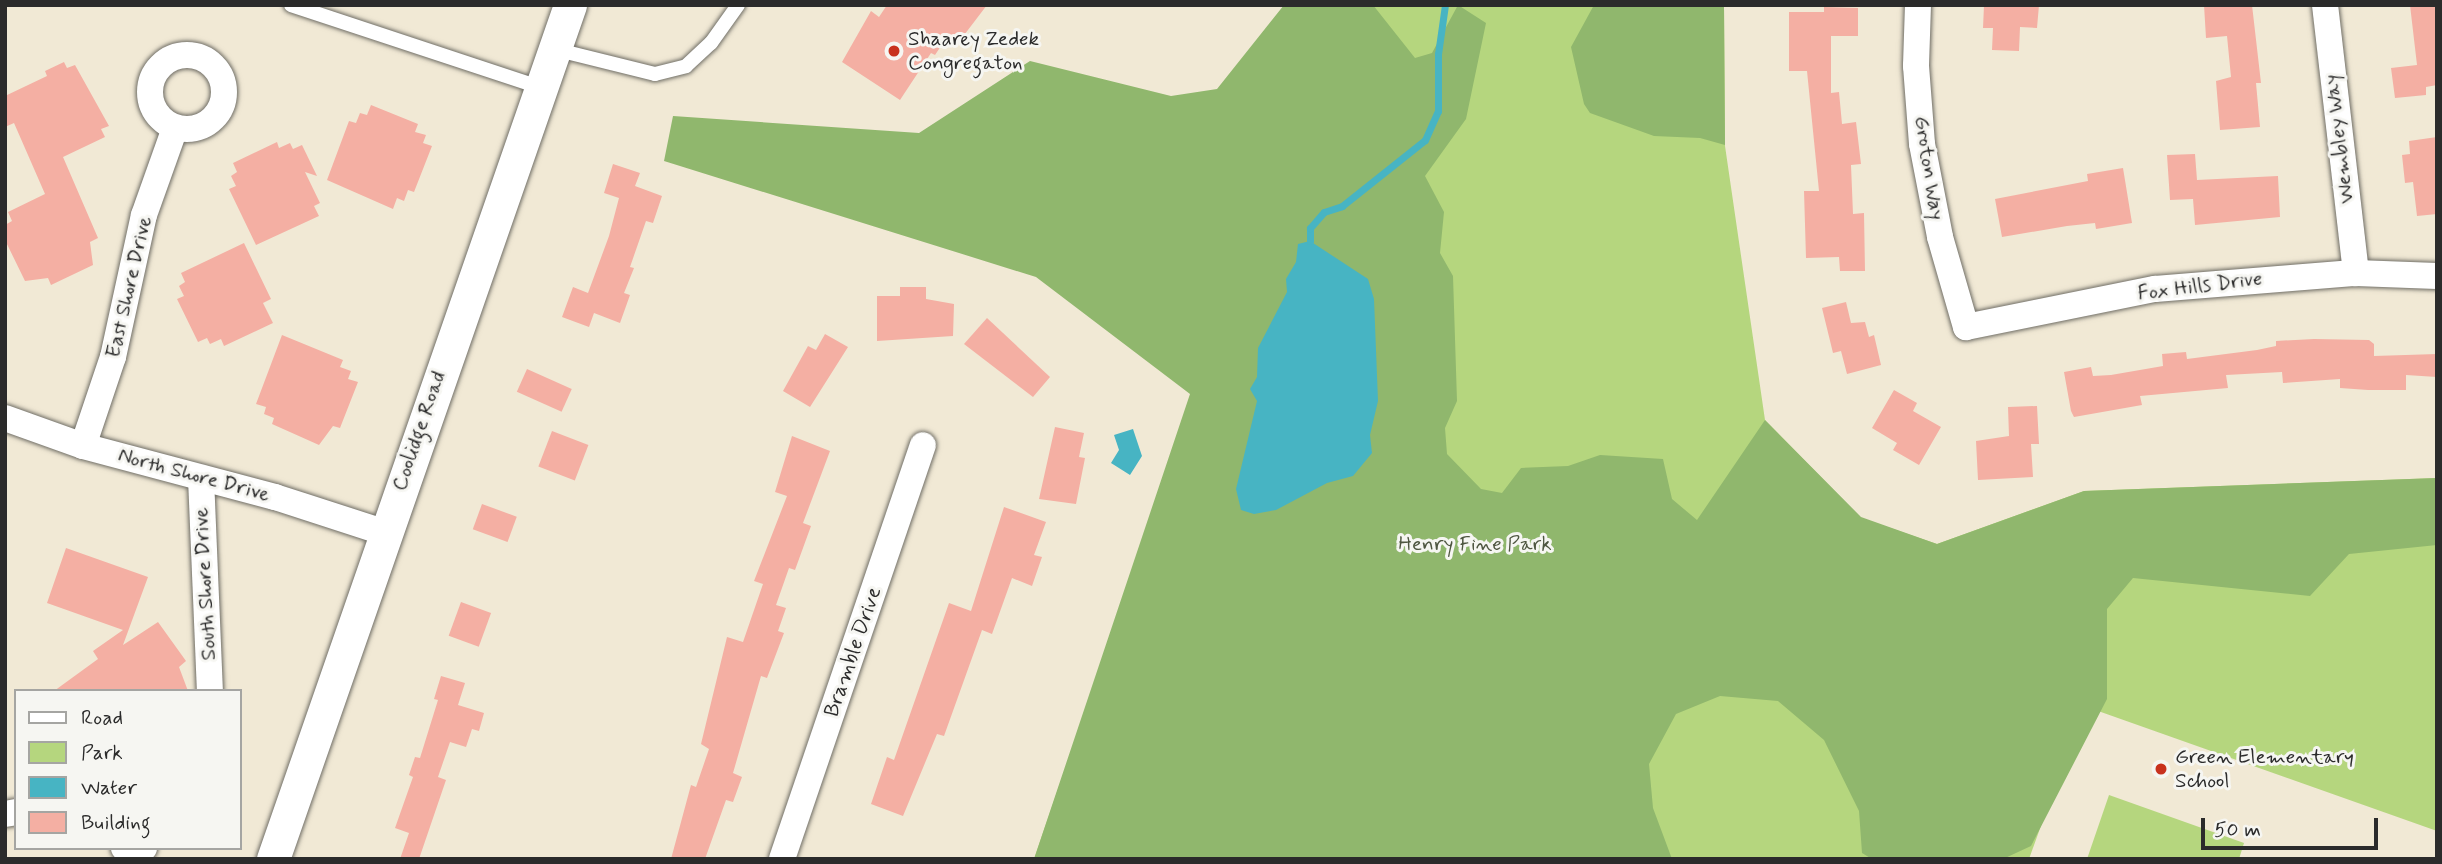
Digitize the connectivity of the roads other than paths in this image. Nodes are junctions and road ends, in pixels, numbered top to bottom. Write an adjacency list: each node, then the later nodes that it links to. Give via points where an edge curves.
1 (291, 5): 7 (lane)
2 (570, 5): 6 (street, Coolidge Road)
3 (738, 5): 6 (lane, via 712,43 686,66 655,75)
4 (1918, 5): 11 (street, Groton Way, via 1916,66 1922,144 1940,237)
5 (2325, 5): 9 (street, Wembley Way)
6 (554, 49): 7 (street, Coolidge Road)
7 (539, 88): 16 (street, Coolidge Road)
8 (175, 128): 14 (street, East Shore Drive, via 144,215 113,357)
9 (2356, 273): 10 (street, Fox Hills Drive); 11 (street, Fox Hills Drive, via 2155,289)
10 (2437, 276)
11 (1966, 327)
12 (5, 418): 14 (street, North Shore Drive)
13 (923, 445): 19 (street, Bramble Drive)
14 (83, 446): 15 (street, North Shore Drive)
15 (201, 478): 16 (street, North Shore Drive); 17 (street, South Shore Drive)
16 (383, 532): 18 (street, Coolidge Road)
17 (210, 689)
18 (273, 859)
19 (782, 859)

